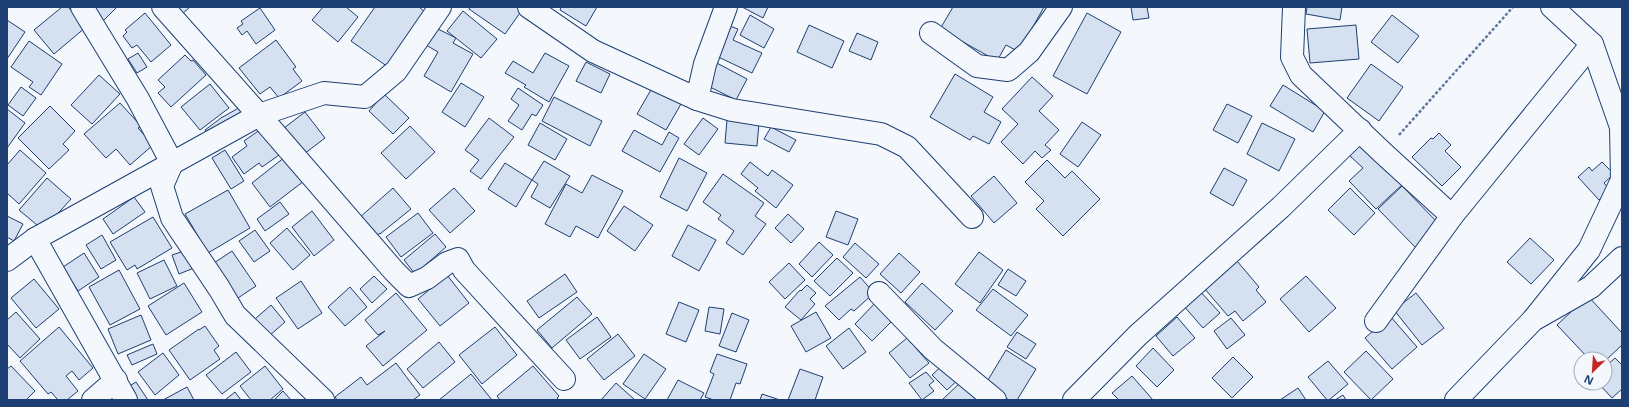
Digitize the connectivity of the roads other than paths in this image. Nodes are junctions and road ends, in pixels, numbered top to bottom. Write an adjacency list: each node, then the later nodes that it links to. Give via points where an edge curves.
1 (82, 7): 14 (street, via 138,99)
2 (163, 7): 12 (street)
3 (439, 7): 12 (street, via 396,71 365,96 324,93)
4 (529, 7): 11 (street, via 593,51)
5 (726, 7): 11 (street, via 704,64)
6 (1061, 7): 9 (street, via 1029,52 1008,70 977,66)
7 (1294, 7): 13 (street, via 1292,57 1301,75)
8 (1552, 7): 10 (street)
9 (931, 33)
10 (1592, 44): 15 (street); 21 (street, via 1621,127 1622,180 1589,250)
11 (697, 99): 16 (street, via 732,110 882,134 907,148)
12 (259, 115): 14 (street); 23 (street, via 409,286 458,259 464,270)
13 (1360, 130): 15 (street); 29 (street, via 1281,207 1138,335)
14 (172, 163): 17 (street); 27 (street, via 162,186 172,218 235,315)
15 (1452, 216): 22 (street)
16 (972, 217)
17 (35, 239): 19 (street); 24 (street)
18 (1622, 258): 21 (street, via 1591,287)
19 (7, 260)
20 (879, 293): 28 (street, via 934,349)
21 (1533, 320): 30 (street)
22 (1376, 321)
23 (564, 379)
24 (116, 380): 25 (street); 26 (street)
25 (93, 400)
26 (126, 400)
27 (323, 400)
28 (995, 400)
29 (1074, 400)
30 (1456, 400)

